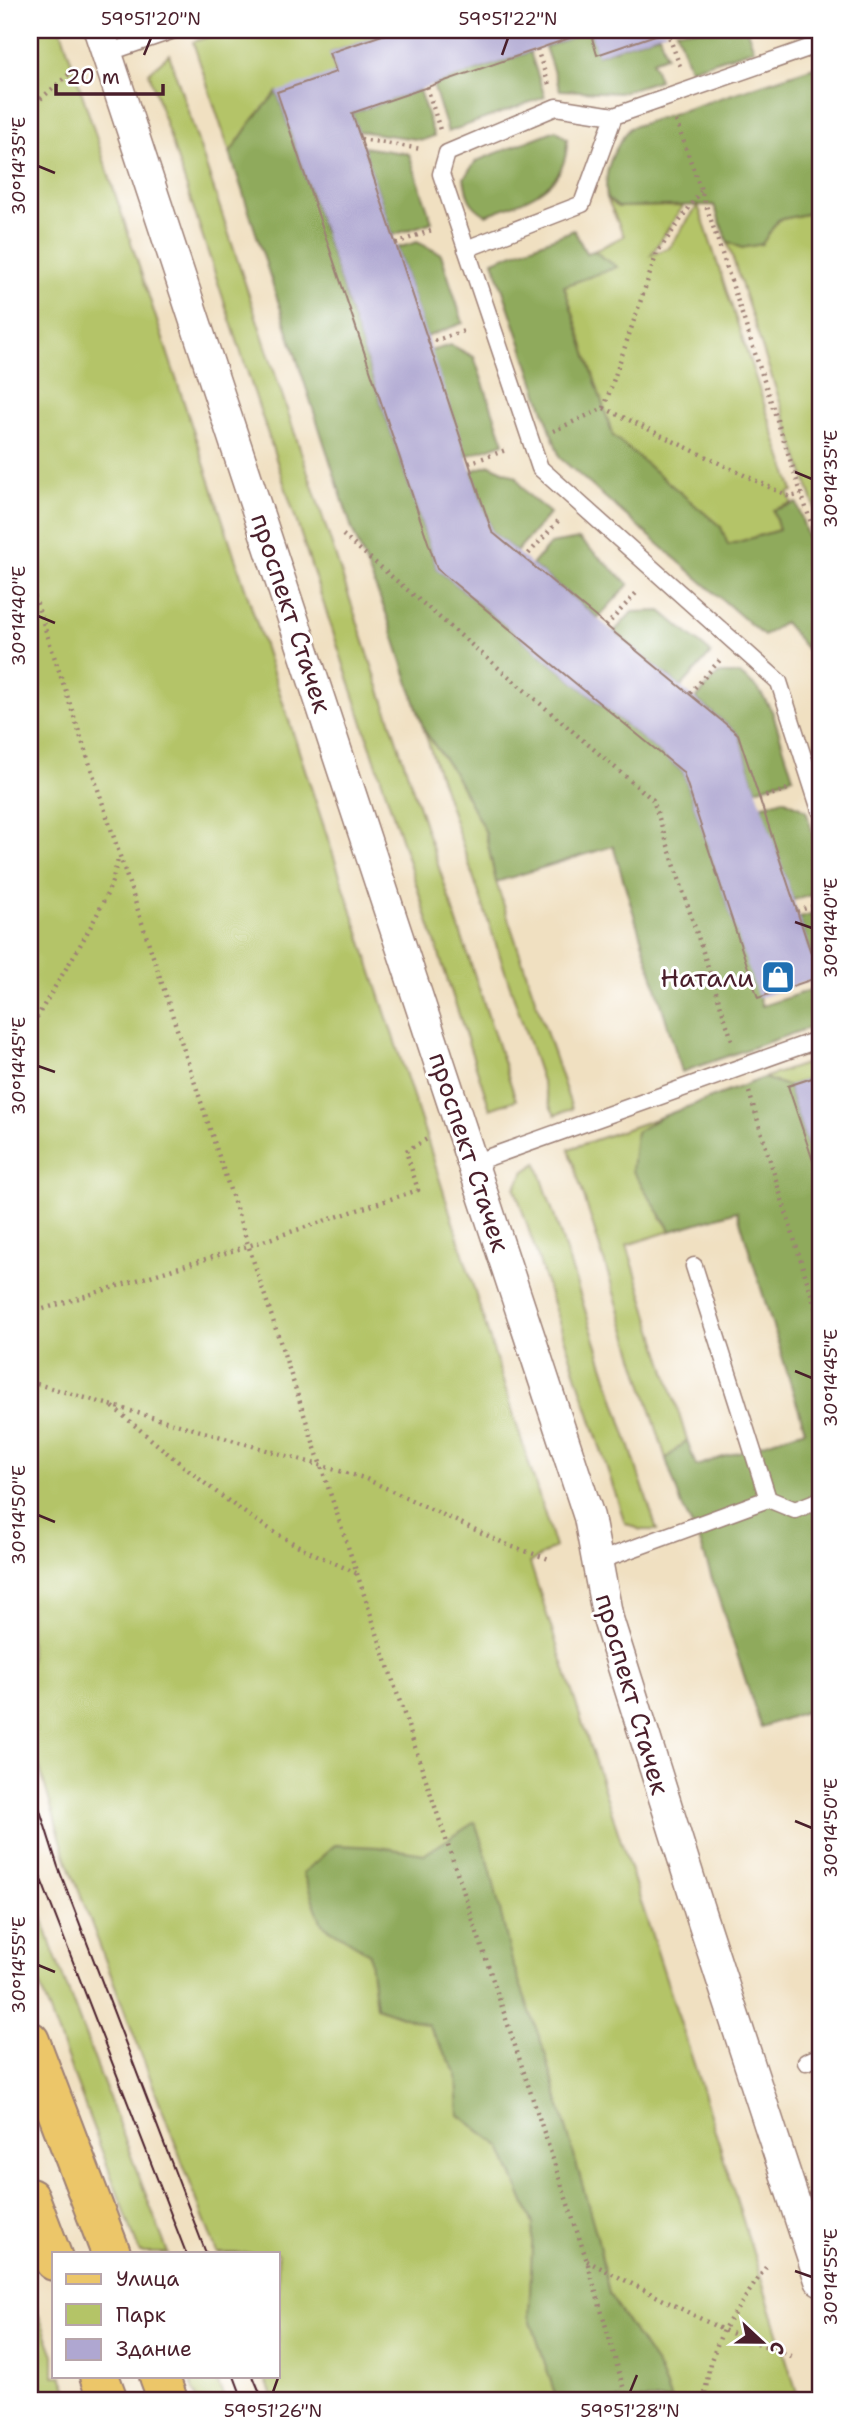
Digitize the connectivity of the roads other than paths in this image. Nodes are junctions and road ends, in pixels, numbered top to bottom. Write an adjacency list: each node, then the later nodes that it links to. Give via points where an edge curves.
1 (174, 30): 2 (lane)
2 (103, 41): 8 (street, проспект Стачек)
3 (820, 44): 4 (lane)
4 (614, 116): 5 (lane, via 582,204); 5 (lane, via 556,107 447,153 441,174)
5 (466, 249): 6 (lane, via 540,468 779,681)
6 (820, 810)
7 (820, 1039): 8 (lane)
8 (473, 1163): 12 (street, проспект Стачек, via 589,1517)
9 (694, 1266): 10 (lane)
10 (768, 1499): 11 (lane, via 795,1510); 12 (lane)
11 (820, 1500)
12 (596, 1562): 17 (street, проспект Стачек, via 608,1619)
13 (30, 2042): 15 (main road)
14 (30, 2198): 16 (main road)
15 (111, 2252)
16 (52, 2256)
17 (820, 2280)
18 (100, 2378): 20 (main road)
19 (160, 2378): 21 (main road)
20 (108, 2400)
21 (168, 2400)

